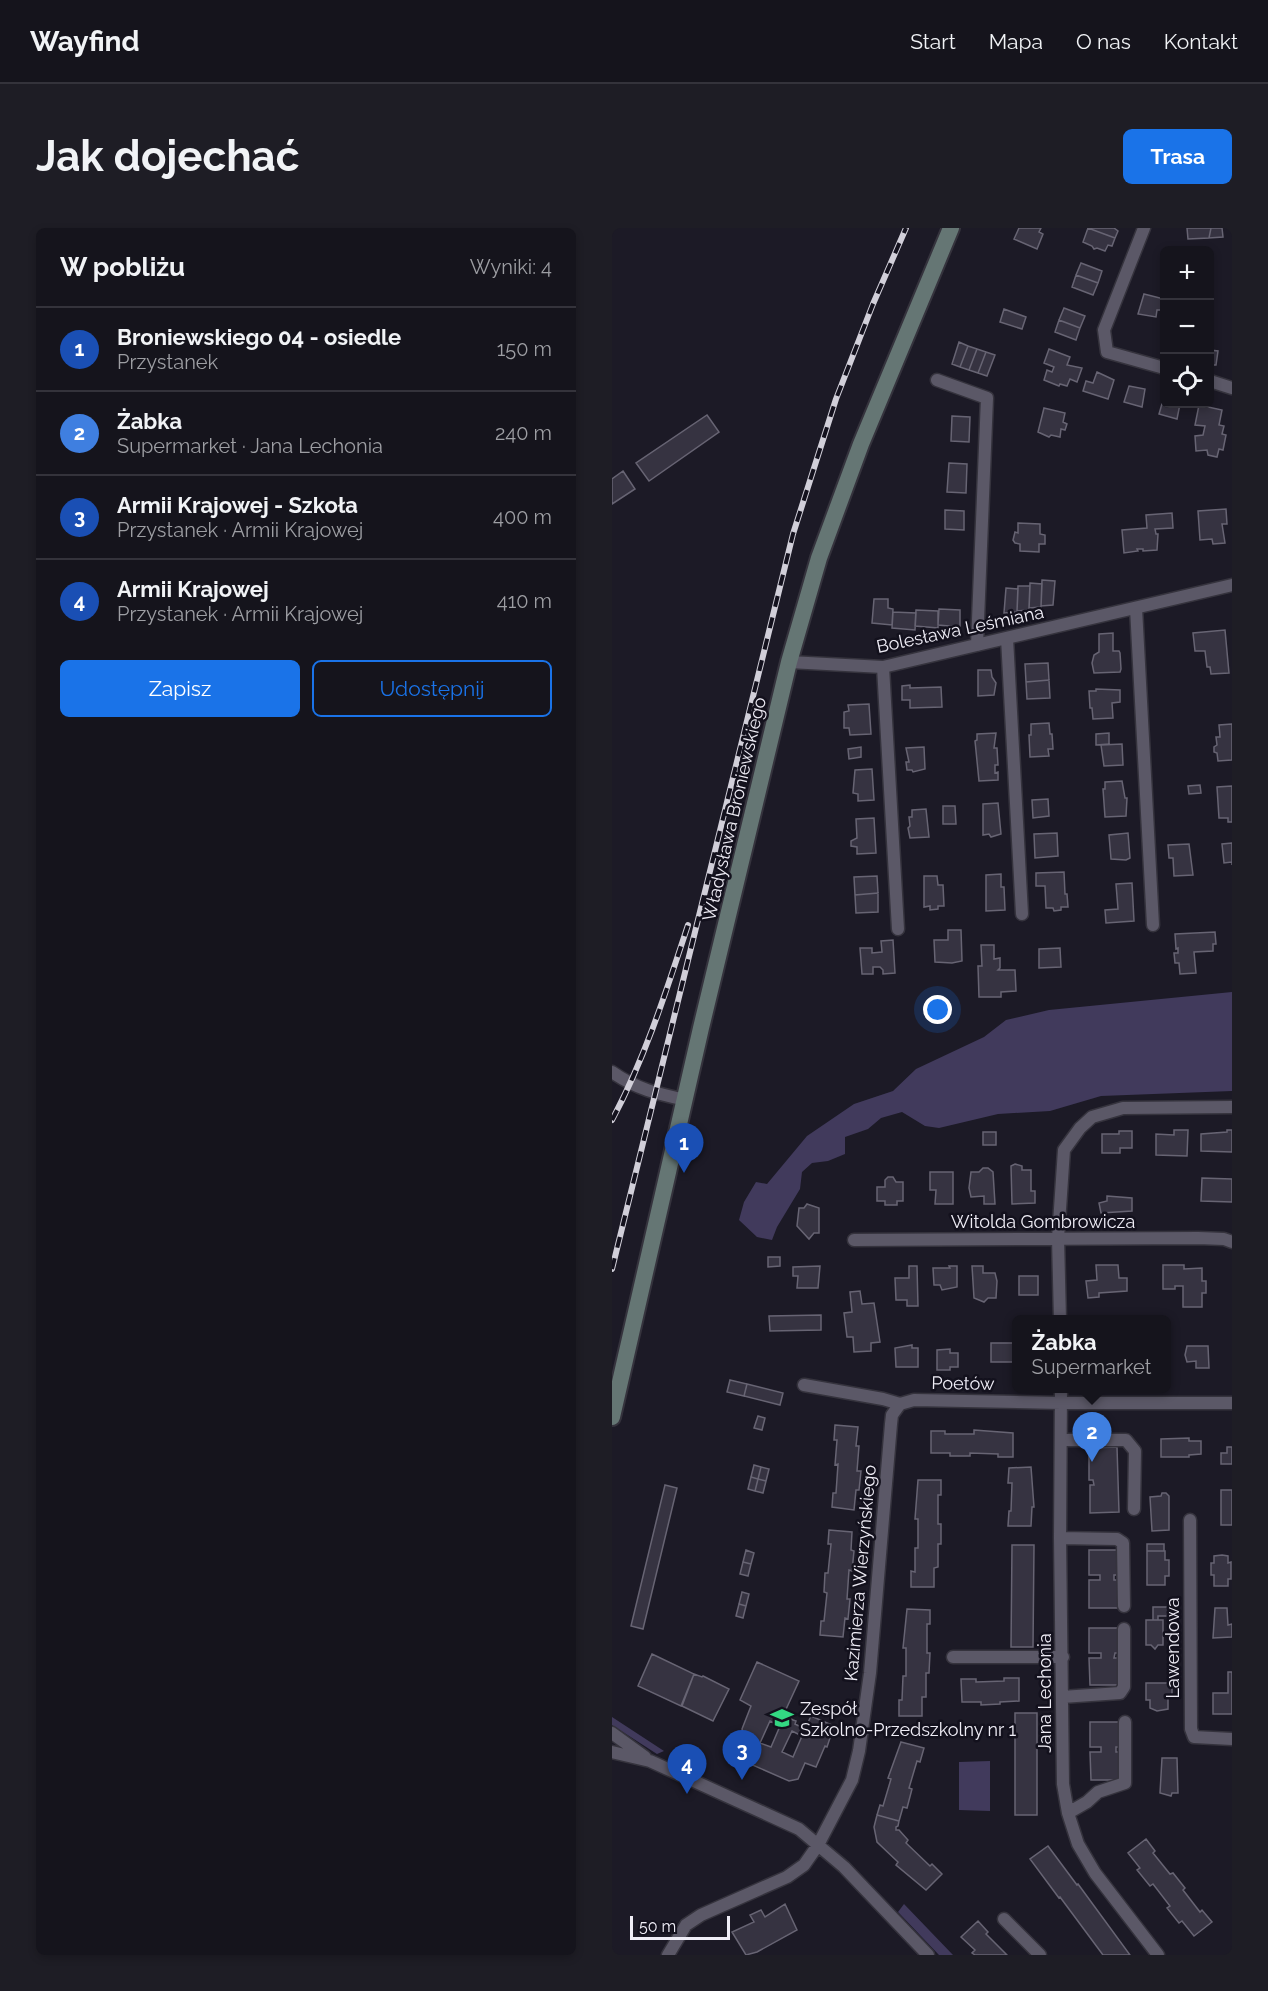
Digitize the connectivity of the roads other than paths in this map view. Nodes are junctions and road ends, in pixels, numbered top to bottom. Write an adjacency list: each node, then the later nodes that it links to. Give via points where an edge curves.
1 (951, 228): 11 (main road, Władysława Broniewskiego, via 857,453 819,558)
2 (1144, 228): 3 (street, via 1104,330 1107,352)
3 (1160, 367)
4 (937, 380): 10 (street, via 987,398)
5 (1214, 383): 6 (street)
6 (1232, 388)
7 (1232, 585): 8 (street, Bolesława Leśmiana)
8 (1136, 608): 9 (street, Bolesława Leśmiana); 14 (street)
9 (1007, 638): 10 (street, Bolesława Leśmiana); 13 (street)
10 (977, 645): 12 (street, Bolesława Leśmiana)
11 (789, 662): 12 (street, Bolesława Leśmiana); 17 (main road, Władysława Broniewskiego)
12 (883, 666): 15 (street)
13 (1022, 914)
14 (1153, 925)
15 (898, 929)
16 (612, 1072): 17 (street, via 655,1094)
17 (686, 1100): 28 (main road, Władysława Broniewskiego)
18 (1232, 1107): 19 (street, via 1123,1108 1092,1117 1064,1150)
19 (1058, 1238): 20 (street, Witolda Gombrowicza); 21 (street, Witolda Gombrowicza, via 1198,1238); 22 (street)
20 (854, 1240)
21 (1232, 1242)
22 (1060, 1315)
23 (804, 1385): 27 (street, Poetów)
24 (1061, 1393): 25 (street, Jana Lechonia)
25 (1061, 1403): 26 (street, Poetów); 27 (street, Poetów, via 914,1400); 29 (street, Jana Lechonia)
26 (1232, 1403)
27 (900, 1404): 44 (street, Kazimierza Wierzyńskiego, via 892,1415 860,1752 852,1780)
28 (612, 1417)
29 (1062, 1440): 30 (street, via 1126,1440 1135,1451); 32 (street, Jana Lechonia)
30 (1134, 1509)
31 (1190, 1520): 40 (street, Lawendowa, via 1191,1729 1194,1737)
32 (1060, 1538): 33 (street, via 1117,1539 1123,1543); 35 (street, Jana Lechonia)
33 (1124, 1606)
34 (1124, 1629): 37 (street, via 1124,1687 1119,1693)
35 (1063, 1657): 36 (street); 37 (street, Jana Lechonia)
36 (952, 1658)
37 (1062, 1697): 43 (street, Jana Lechonia, via 1063,1784)
38 (1125, 1722): 43 (street, via 1125,1784 1098,1792)
39 (612, 1733): 42 (street)
40 (1232, 1738)
41 (612, 1752): 42 (street)
42 (650, 1761): 44 (street, via 799,1829)
43 (1068, 1813): 49 (street, Jana Lechonia, via 1078,1845 1095,1873)
44 (818, 1845): 46 (street, Kazimierza Wierzyńskiego, via 804,1865 787,1877 700,1915 686,1925); 47 (street)
45 (1004, 1919): 48 (street)
46 (668, 1955)
47 (928, 1955)
48 (1040, 1955)
49 (1158, 1955)

